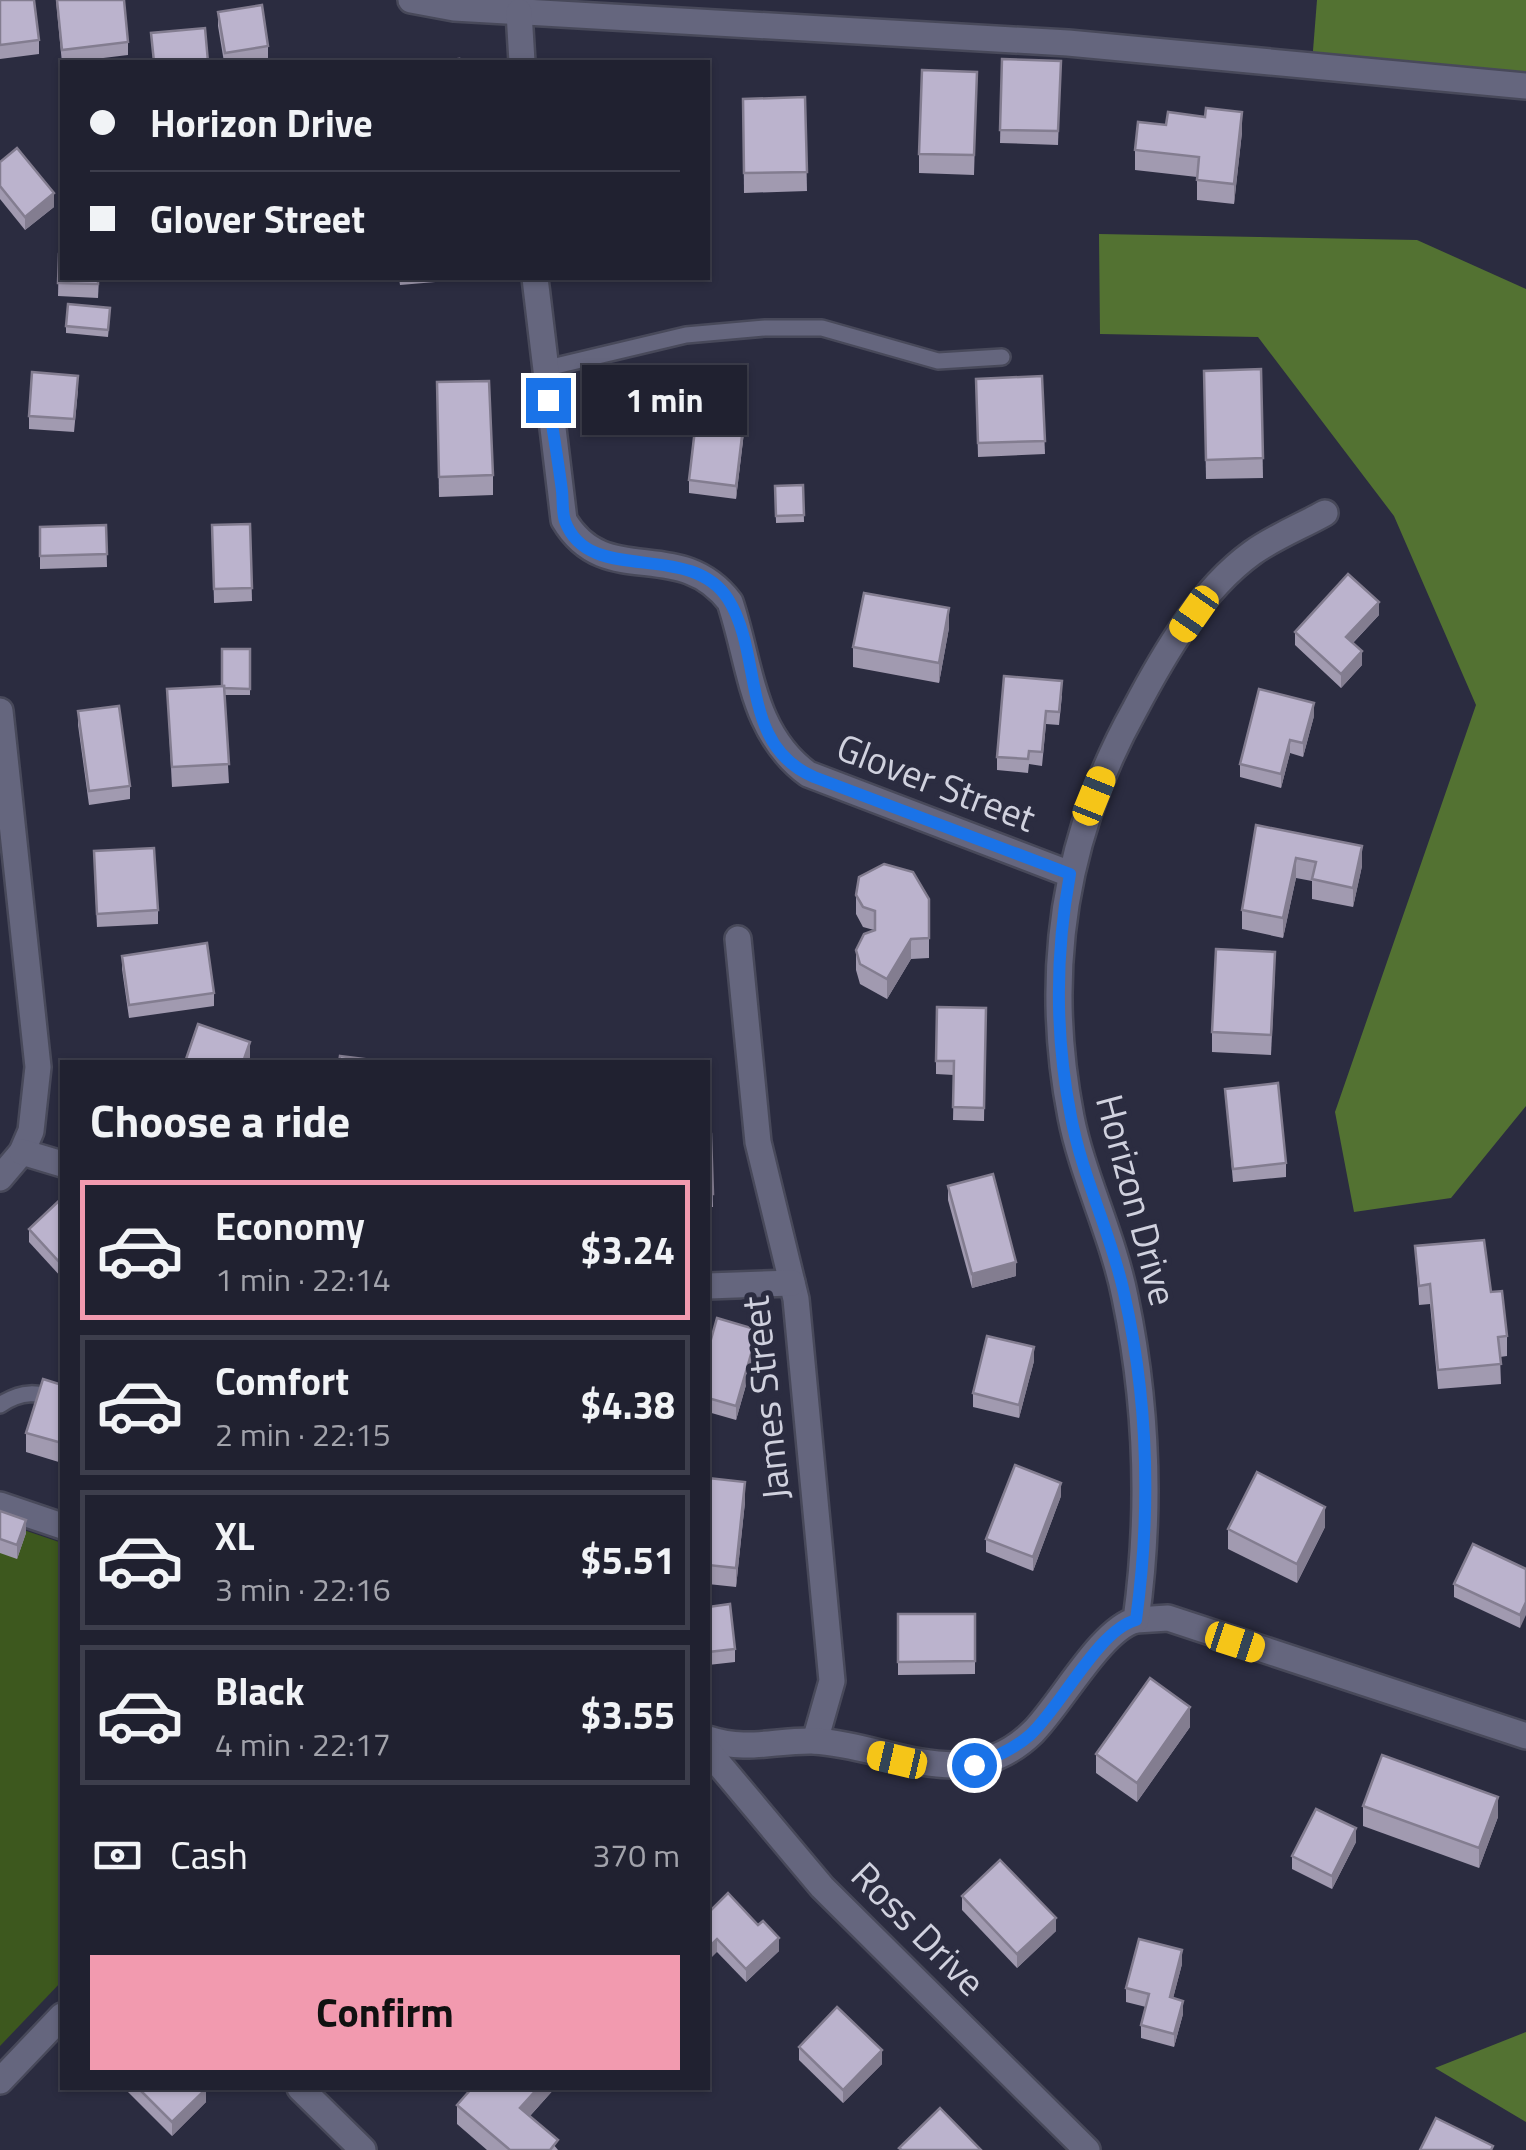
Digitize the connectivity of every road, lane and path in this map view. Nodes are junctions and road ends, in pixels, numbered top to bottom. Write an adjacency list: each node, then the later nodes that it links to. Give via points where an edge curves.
1 (411, 0): 2 (street)
2 (519, 12): 3 (street); 4 (street, via 1140,50)
3 (522, 60)
4 (1526, 86)
5 (535, 280): 7 (street, Glover Street)
6 (1002, 356): 7 (lane, via 938,361 822,328 765,328 686,335)
7 (543, 369): 10 (street, Glover Street, via 564,520 592,552 680,565 717,585 730,602 761,717 790,761 814,777)
8 (1325, 513): 10 (street, Horizon Drive, via 1251,554 1194,614 1116,743)
9 (0, 711): 11 (street)
10 (1070, 874): 22 (street, Horizon Drive, via 1057,992 1071,1119 1108,1230 1142,1390 1145,1509)
11 (10, 905): 13 (street, via 38,1068 36,1110)
12 (738, 939): 16 (street, James Street, via 758,1142)
13 (22, 1152): 14 (street); 15 (street)
14 (60, 1163)
15 (0, 1178)
16 (792, 1283): 17 (street); 25 (street, James Street, via 832,1682)
17 (710, 1286)
18 (60, 1399): 19 (lane, via 16,1394)
19 (0, 1405)
20 (0, 1505): 21 (street)
21 (60, 1525)
22 (1136, 1620): 23 (street, via 1168,1618); 25 (street, via 1101,1646 1030,1734 994,1758 974,1765 897,1760)
23 (1526, 1736)
24 (710, 1739): 25 (street, via 735,1748)
25 (815, 1741)
26 (710, 1753): 31 (street, Ross Drive, via 822,1887)
27 (60, 2018): 28 (street)
28 (0, 2081)
29 (302, 2090): 30 (street)
30 (363, 2150)
31 (1087, 2150)

